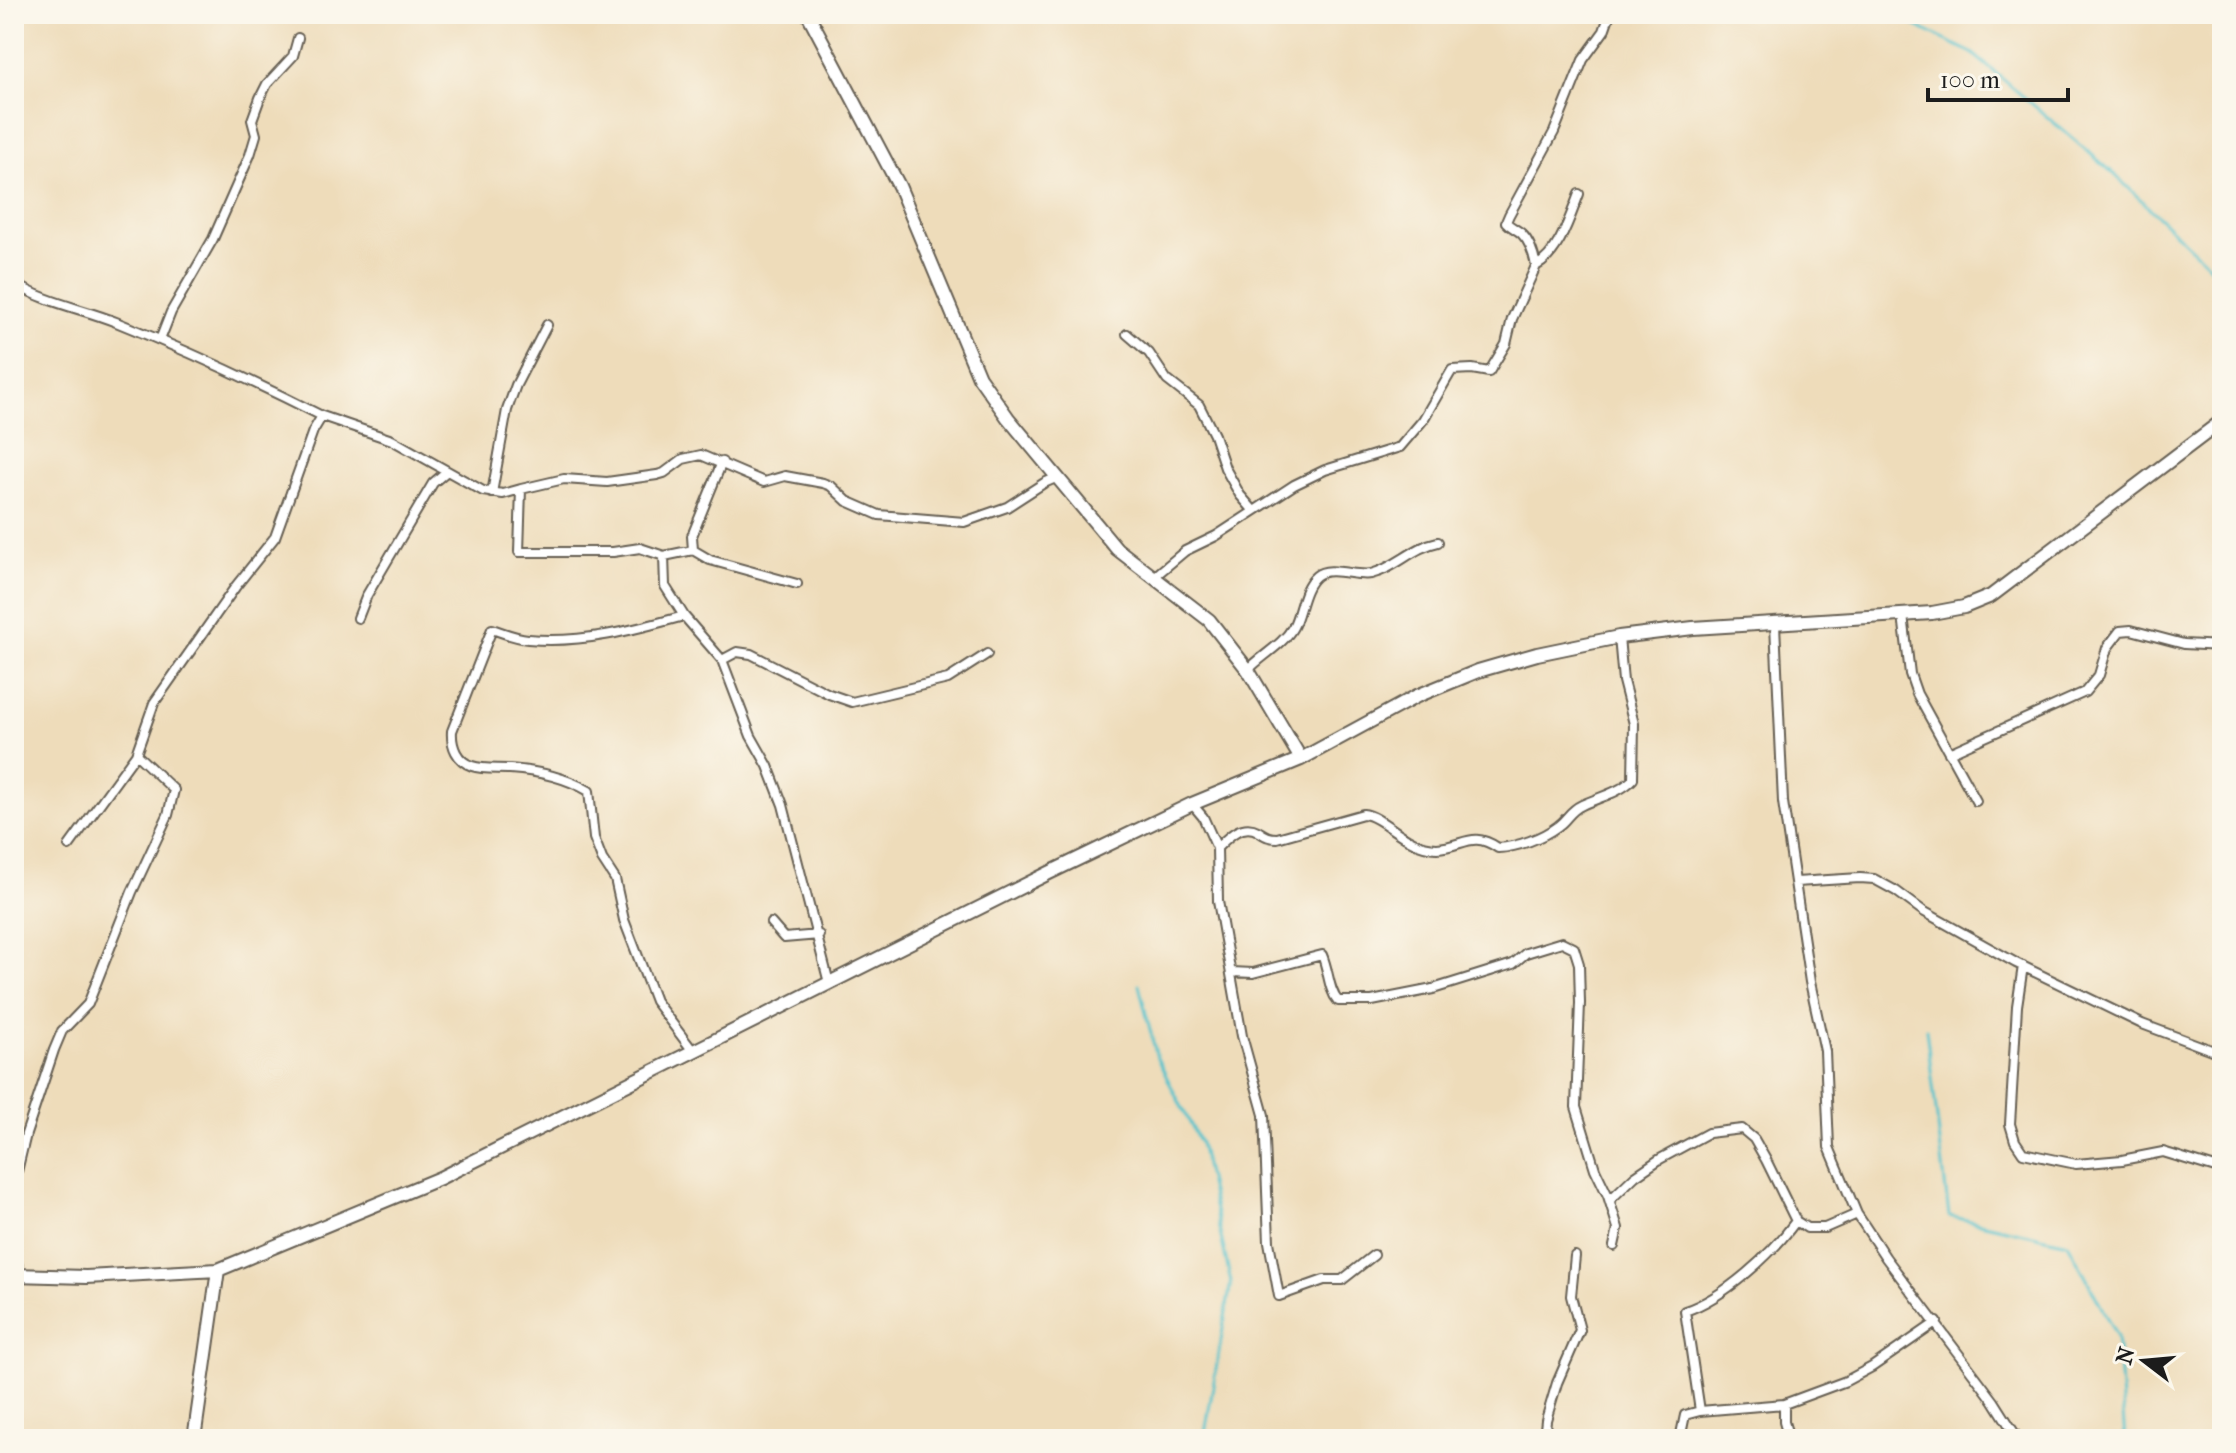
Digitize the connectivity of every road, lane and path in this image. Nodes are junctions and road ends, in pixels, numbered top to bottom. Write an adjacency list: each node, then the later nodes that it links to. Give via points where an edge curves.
1 (808, 14): 14 (main road, via 899,186 979,377)
2 (1610, 14): 5 (street, via 1506,222 1529,242)
3 (298, 38): 9 (street, via 293,56 260,98 252,120 256,135 250,155)
4 (1579, 194): 5 (street, via 1556,244)
5 (1536, 266): 17 (street, via 1506,344 1489,372 1452,370 1400,447 1325,470)
6 (14, 283): 9 (street, via 50,303)
7 (547, 325): 16 (street, via 507,410)
8 (1127, 334): 17 (street, via 1149,353 1167,380 1199,405 1225,468)
9 (160, 340): 10 (street)
10 (322, 416): 13 (street, via 392,440); 33 (street, via 275,537 154,703)
11 (2222, 421): 23 (main road, via 1991,596 1964,607)
12 (722, 462): 14 (street, via 764,482 785,476 823,483 879,515 964,522 1007,507); 15 (street, via 691,456 657,475 607,482 564,479); 19 (street, via 692,536)
13 (447, 471): 16 (street); 25 (street, via 433,483)
14 (1058, 477): 21 (main road, via 1117,549)
15 (521, 489): 16 (street); 20 (street, via 519,552 640,548)
16 (492, 493)
17 (1253, 510): 21 (street, via 1185,551)
18 (1438, 542): 31 (street, via 1368,574 1317,575 1292,629)
19 (693, 550): 20 (street); 22 (street, via 710,560)
20 (664, 556): 24 (street, via 665,586)
21 (1154, 577): 31 (main road, via 1209,620)
22 (797, 584)
23 (1903, 615): 26 (main road); 32 (street, via 1913,684)
24 (684, 616): 30 (street); 45 (street, via 596,637 525,639 492,629 451,744 472,766 567,779 589,791 594,838 615,879 624,920 655,1001)
25 (358, 618)
26 (1775, 624): 27 (main road); 39 (street, via 1783,802)
27 (1619, 637): 34 (main road, via 1478,671 1417,696); 38 (street, via 1634,724 1633,779 1568,813 1560,825 1525,844 1498,848 1484,840 1466,840 1437,848 1409,840 1373,815 1363,814 1277,838 1238,829)
28 (2222, 646): 32 (street, via 2120,631 2085,692)
29 (987, 654): 30 (street, via 948,679 852,702 751,654 737,652)
30 (722, 660): 41 (street, via 783,805)
31 (1248, 670): 34 (main road)
32 (1949, 753): 35 (street)
33 (136, 754): 37 (street); 48 (street, via 174,790 168,815 88,1004 62,1031 54,1050)
34 (1301, 759): 36 (main road)
35 (1976, 801)
36 (1192, 804): 38 (street); 44 (main road)
37 (69, 846)
38 (1217, 848): 43 (street, via 1218,901)
39 (1796, 882): 42 (street, via 1874,879); 50 (street, via 1825,1051 1826,1135)
40 (771, 923): 41 (street, via 784,938)
41 (819, 935): 44 (street)
42 (2023, 966): 46 (street, via 2142,1024); 47 (street, via 2010,1124 2023,1153 2076,1164 2163,1152)
43 (1232, 972): 49 (street, via 1253,973 1322,955 1338,1001 1372,1001 1433,989 1562,942 1574,948 1580,1003 1576,1107); 54 (street, via 1242,1036 1264,1115 1269,1242 1279,1296 1324,1280 1342,1280)
44 (829, 983): 45 (main road)
45 (693, 1051): 56 (main road, via 440,1178)
46 (2222, 1054)
47 (2222, 1170)
48 (14, 1184)
49 (1610, 1200): 51 (street, via 1635,1176 1708,1133 1742,1129 1754,1139); 53 (street, via 1618,1228)
50 (1857, 1214): 51 (street, via 1825,1228 1807,1228); 58 (street)
51 (1796, 1221): 60 (street, via 1780,1243 1731,1284 1685,1311)
52 (14, 1241): 57 (street)
53 (1614, 1246)
54 (1374, 1255)
55 (1575, 1256): 62 (street, via 1571,1296 1580,1330 1557,1383)
56 (218, 1270): 57 (main road); 61 (main road)
57 (16, 1275)
58 (1937, 1322): 59 (street, via 1846,1381); 65 (street)
59 (1784, 1404): 60 (street); 64 (street)
60 (1700, 1411): 63 (street, via 1685,1415)
61 (194, 1439)
62 (1544, 1439)
63 (1680, 1439)
64 (1789, 1439)
65 (2018, 1439)

